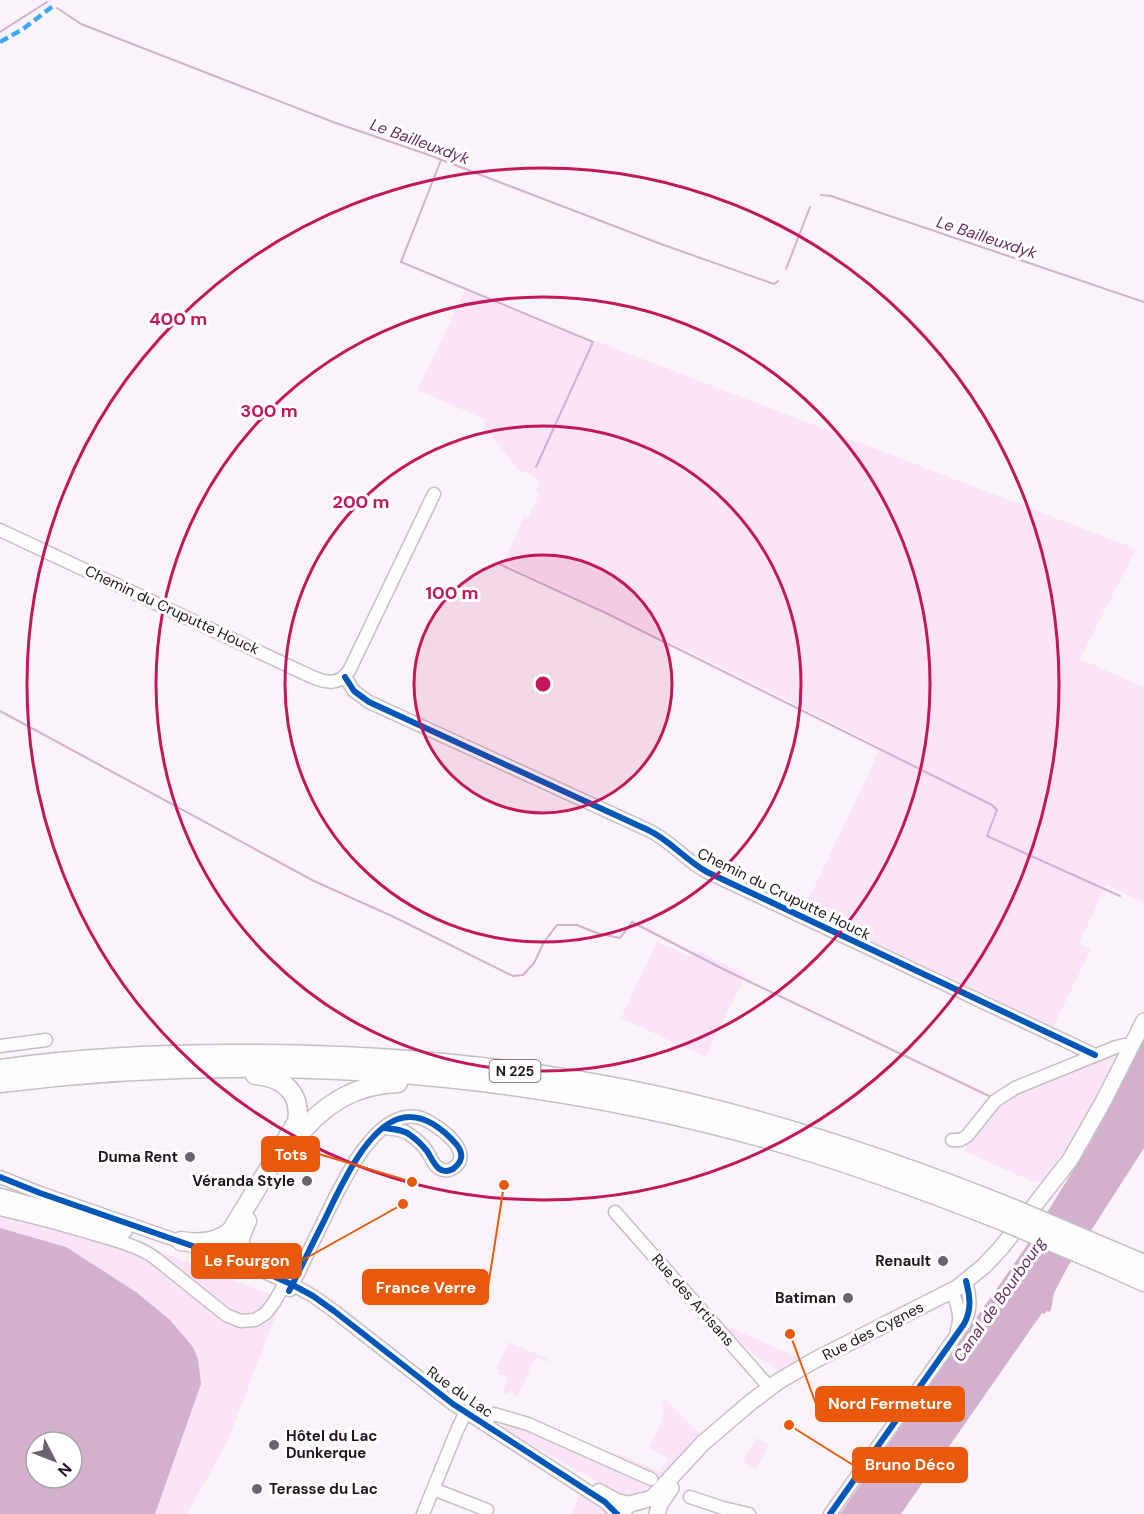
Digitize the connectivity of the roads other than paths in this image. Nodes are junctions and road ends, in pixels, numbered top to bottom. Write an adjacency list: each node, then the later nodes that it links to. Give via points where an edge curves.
1 (434, 495): 3 (street)
2 (0, 530): 3 (street, Chemin du Cruputte Houck, via 315,678 335,682)
3 (345, 677): 8 (street, Chemin du Cruputte Houck, via 354,691 369,702 648,830 707,872)
4 (1144, 1021): 7 (main road, Rue des Cygnes)
5 (46, 1040): 6 (street)
6 (0, 1046)
7 (1130, 1050): 8 (street, via 1120,1046); 30 (main road, Rue des Cygnes, via 1066,1166 1001,1248)
8 (1095, 1055): 16 (street, via 1008,1092 995,1101 970,1134)
9 (0, 1062): 10 (highway)
10 (48, 1063): 11 (highway, N 225); 22 (highway, N 225, via 150,1055 302,1054 403,1059 524,1072 749,1118 865,1153)
11 (0, 1068)
12 (103, 1073): 13 (highway, N 225); 14 (highway, N 225, via 228,1067 326,1069 430,1076); 25 (highway, via 260,1075 280,1082 294,1097 298,1109 296,1124 231,1231 210,1242)
13 (0, 1083)
14 (532, 1089): 22 (highway, N 225, via 667,1114 767,1139); 23 (highway, via 392,1083 349,1094 323,1110 302,1131)
15 (384, 1128): 15 (street, via 411,1135 440,1169 452,1169 459,1162 458,1147 429,1122 405,1117); 32 (street, via 346,1175)
16 (952, 1140)
17 (0, 1177): 25 (street, Rue du Lac)
18 (0, 1185): 24 (street, Rue du Lac)
19 (0, 1198): 24 (highway)
20 (0, 1209): 32 (street, via 76,1228 144,1251 237,1320 250,1321 262,1316)
21 (615, 1212): 35 (street, Rue des Artisans)
22 (1010, 1215): 27 (highway, N 225, bridge)
23 (247, 1221): 26 (highway, via 232,1240); 28 (highway, via 239,1245)
24 (123, 1230): 25 (street, Rue du Lac)
25 (182, 1246): 26 (street, Rue du Lac); 32 (street, Rue du Lac)
26 (207, 1251): 28 (street, Rue du Lac)
27 (1108, 1258): 29 (highway, N 225); 31 (highway, N 225)
28 (244, 1263): 32 (street, Rue du Lac)
29 (1144, 1264)
30 (966, 1281): 33 (main road, Rue des Cygnes); 34 (street, via 969,1311)
31 (1144, 1282)
32 (288, 1286): 37 (street, Rue du Lac, via 419,1386)
33 (952, 1291): 34 (street, via 959,1315); 35 (main road, Rue des Cygnes, via 815,1360)
34 (954, 1337): 48 (street)
35 (770, 1388): 36 (main road, Rue des Cygnes)
36 (751, 1402): 43 (main road, Rue des Cygnes, via 703,1443 653,1497); 46 (main road, Rue des Cygnes, via 683,1473)
37 (466, 1412): 38 (street, Rue du Lac); 41 (street)
38 (484, 1424): 39 (street, Rue du Lac); 40 (street, via 494,1414 512,1418)
39 (520, 1447): 43 (street, Rue du Lac); 43 (street, Rue du Lac, via 605,1502)
40 (651, 1479)
41 (433, 1489): 44 (street); 45 (street)
42 (690, 1497): 47 (street)
43 (627, 1508): 46 (main road, via 650,1506)
44 (487, 1510)
45 (423, 1514)
46 (656, 1514)
47 (749, 1514)
48 (830, 1514)

